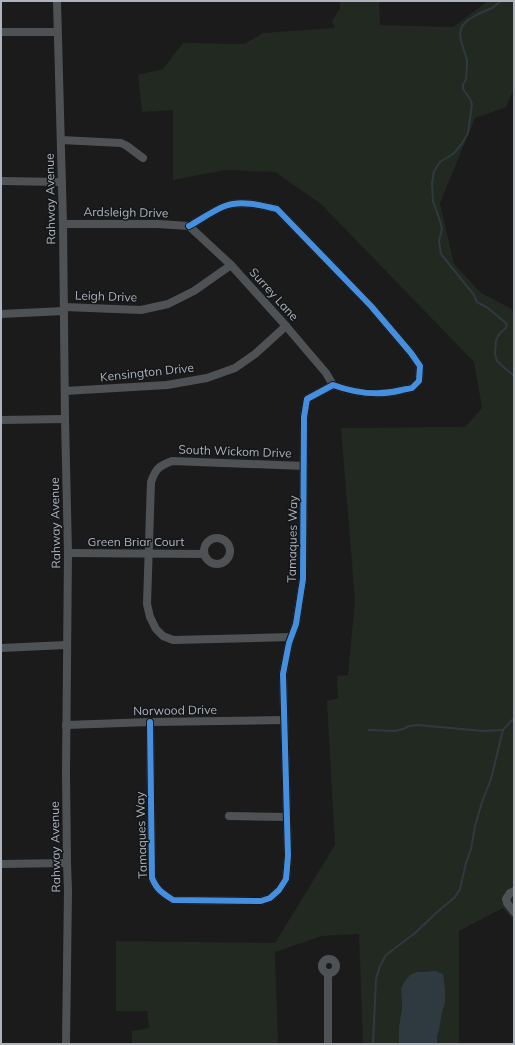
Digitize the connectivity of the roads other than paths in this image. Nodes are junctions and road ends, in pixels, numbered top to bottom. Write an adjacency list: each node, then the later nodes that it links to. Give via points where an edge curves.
1 (57, 1): 3 (street, Rahway Avenue)
2 (1, 32): 3 (street)
3 (58, 32): 4 (street, Rahway Avenue)
4 (61, 140): 5 (street, via 121,143); 7 (street, Rahway Avenue)
5 (143, 158)
6 (1, 181): 7 (street)
7 (62, 182): 8 (street, Rahway Avenue)
8 (63, 224): 9 (street, Ardsleigh Drive); 11 (street, Rahway Avenue)
9 (189, 226): 10 (street, Surrey Lane); 14 (street, via 223,206 232,204 277,209 371,306 420,366 419,381 412,388 393,393 361,392)
10 (231, 265): 11 (street, Leigh Drive, via 194,291 168,304 141,310); 13 (street, Surrey Lane)
11 (64, 309): 12 (street, Leigh Drive); 15 (street, Rahway Avenue)
12 (1, 314)
13 (286, 326): 14 (street, Surrey Lane); 15 (street, Kensington Drive, via 235,368 207,378 168,385)
14 (333, 384): 18 (street, Tamaques Way, via 308,400 304,416)
15 (65, 391): 16 (street, Rahway Avenue)
16 (65, 419): 17 (street); 19 (street, Rahway Avenue)
17 (1, 420)
18 (304, 466): 20 (street, South Wickom Drive, via 172,461 162,465 155,472 151,482); 22 (street, Tamaques Way, via 303,580 296,624)
19 (68, 553): 20 (street, Green Briar Court); 23 (street, Rahway Avenue)
20 (149, 553): 21 (street, Green Briar Court); 22 (street, South Wickom Drive, via 147,604 150,618 163,636 173,640)
21 (204, 554)
22 (291, 637): 25 (street, Tamaques Way, via 283,674)
23 (66, 645): 24 (street); 27 (street, Rahway Avenue)
24 (1, 648)
25 (284, 720): 26 (street, Norwood Drive); 29 (street, Tamaques Way)
26 (150, 722): 27 (street, Norwood Drive); 29 (street, Tamaques Way, via 152,878 155,887 164,894 173,900 185,901 261,901 270,898 286,879)
27 (66, 725): 30 (street, Rahway Avenue)
28 (229, 816): 29 (street)
29 (287, 817)
30 (67, 863): 31 (street); 35 (street, Rahway Avenue)
31 (1, 864)
32 (514, 891): 33 (street, via 506,899)
33 (514, 912)
34 (328, 973): 36 (street)
35 (66, 1044)
36 (328, 1044)

